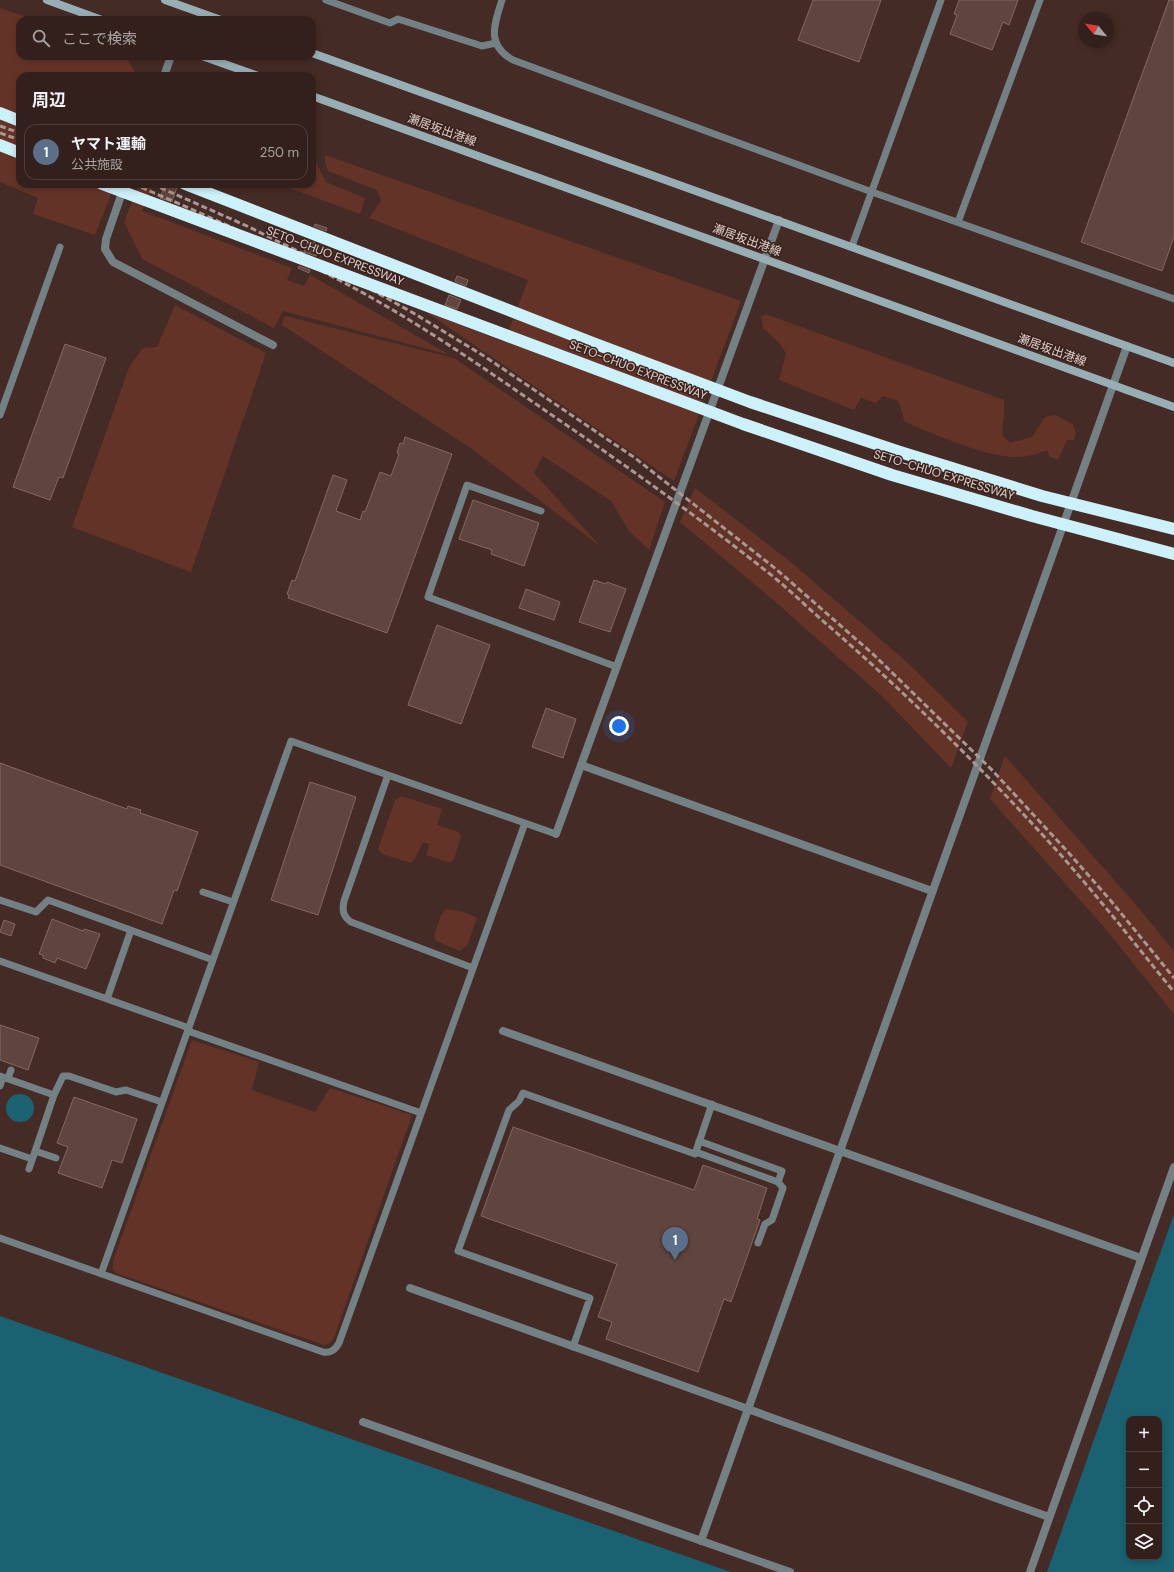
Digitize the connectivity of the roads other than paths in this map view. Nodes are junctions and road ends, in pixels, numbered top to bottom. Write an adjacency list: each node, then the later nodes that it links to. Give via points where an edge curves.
1 (47, 0): 7 (main road)
2 (165, 0): 8 (main road)
3 (326, 0): 9 (lane, via 390,23 398,19 482,46)
4 (502, 0): 9 (lane, via 494,28)
5 (942, 0): 23 (lane)
6 (1040, 0): 25 (lane)
7 (91, 16)
8 (210, 16)
9 (496, 43): 23 (lane, via 502,53 513,60)
10 (316, 54): 24 (main road)
11 (170, 60): 13 (street)
12 (213, 60): 14 (main road)
13 (165, 72)
14 (247, 72)
15 (316, 97): 28 (main road, 瀬居坂出港線)
16 (0, 113): 17 (highway)
17 (16, 119)
18 (0, 146): 19 (highway)
19 (16, 152)
20 (113, 188): 38 (highway, SETO-CHUO EXPRESSWAY, bridge, via 743,424 914,481)
21 (124, 188): 30 (street, via 106,239 105,249 113,262)
22 (195, 188): 37 (highway, SETO-CHUO EXPRESSWAY, bridge, via 750,402 1042,496)
23 (872, 192): 25 (lane); 26 (lane)
24 (779, 220): 26 (main road); 28 (street)
25 (958, 222): 29 (lane)
26 (852, 246): 31 (main road)
27 (60, 247): 35 (lane)
28 (765, 259): 33 (main road, 瀬居坂出港線); 39 (street)
29 (1174, 299)
30 (273, 345)
31 (1127, 346): 32 (main road); 33 (street)
32 (1174, 363)
33 (1113, 385): 34 (main road, 瀬居坂出港線); 44 (street)
34 (1174, 407)
35 (0, 415)
36 (541, 511): 39 (lane, via 467,485 428,597)
37 (1174, 529)
38 (1174, 554)
39 (617, 666): 40 (street)
40 (581, 764): 43 (street); 44 (street)
41 (388, 775): 42 (lane); 47 (lane, via 291,741); 51 (lane, via 344,901 342,909 345,917 351,922)
42 (525, 823): 43 (lane); 51 (lane)
43 (556, 834)
44 (932, 891): 64 (street)
45 (203, 892): 47 (lane)
46 (0, 900): 48 (lane, via 36,912 48,900)
47 (234, 902): 49 (lane)
48 (131, 930): 49 (lane); 52 (lane)
49 (213, 960): 53 (lane)
50 (0, 962): 52 (lane)
51 (473, 968): 61 (lane)
52 (107, 999): 53 (lane)
53 (188, 1029): 59 (lane); 61 (lane)
54 (503, 1031): 60 (street)
55 (11, 1070): 56 (lane)
56 (4, 1077): 57 (lane); 58 (lane)
57 (0, 1086)
58 (54, 1095): 59 (lane, via 63,1076 69,1076 116,1092 126,1090); 65 (lane)
59 (162, 1102): 75 (lane)
60 (712, 1104): 62 (lane); 64 (street)
61 (421, 1113): 75 (lane, via 339,1343 332,1351 323,1352)
62 (699, 1141): 66 (lane); 71 (lane, via 782,1171)
63 (0, 1148): 68 (lane)
64 (840, 1150): 74 (street); 78 (street)
65 (35, 1151): 67 (lane); 68 (lane)
66 (696, 1152): 71 (lane); 77 (lane, via 695,1154 523,1093 509,1110 458,1251 590,1298)
67 (56, 1158)
68 (32, 1159): 70 (lane)
69 (1174, 1167): 74 (street)
70 (29, 1169)
71 (778, 1182): 73 (lane, via 783,1188 772,1220 765,1224)
72 (0, 1238): 75 (lane)
73 (758, 1243)
74 (1141, 1258): 80 (street)
75 (101, 1274)
76 (410, 1288): 77 (street)
77 (573, 1347): 78 (street)
78 (747, 1410): 80 (street); 81 (street)
79 (363, 1422): 81 (street)
80 (1049, 1517): 83 (street)
81 (701, 1540): 82 (street)
82 (790, 1572)
83 (1030, 1572)

